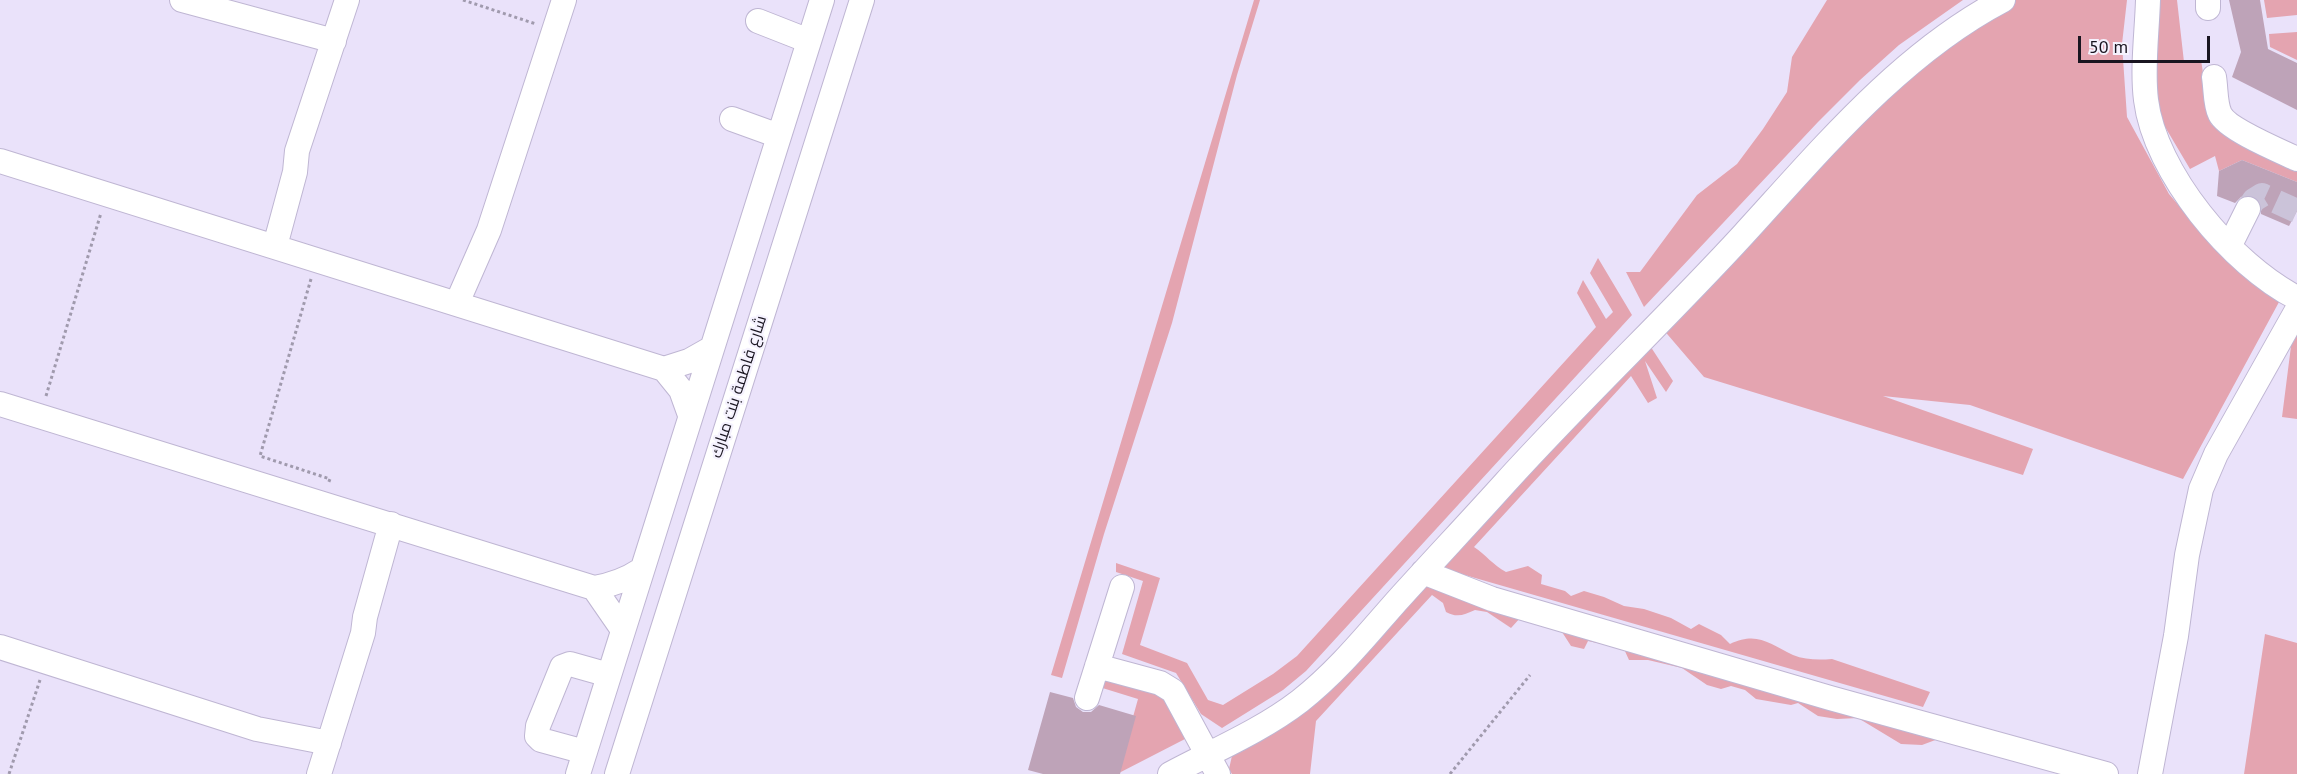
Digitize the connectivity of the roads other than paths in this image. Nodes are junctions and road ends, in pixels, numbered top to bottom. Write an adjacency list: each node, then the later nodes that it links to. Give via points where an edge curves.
1 (182, 0): 10 (street, via 267,22)
2 (347, 0): 10 (street)
3 (564, 0): 20 (street)
4 (822, 0): 9 (street)
5 (862, 0): 39 (street, شارع فاطمة بنت مبارك)
6 (2003, 0): 28 (street, via 1933,47 1836,133)
7 (2148, 0): 18 (street, via 2145,80 2155,139 2178,182)
8 (758, 21): 9 (street)
9 (809, 41): 13 (street)
10 (332, 47): 17 (street, via 297,151 287,169)
11 (2214, 77): 14 (street, via 2224,120)
12 (732, 119): 13 (street)
13 (779, 136): 22 (street)
14 (2297, 159)
15 (0, 161): 17 (street)
16 (2248, 209): 18 (street)
17 (268, 244): 20 (street)
18 (2230, 245): 19 (street, via 2266,277)
19 (2297, 297)
20 (466, 306): 23 (street)
21 (2297, 310): 42 (street, via 2216,454 2201,489)
22 (712, 348): 23 (street); 25 (street)
23 (664, 369): 25 (street, via 681,390)
24 (0, 404): 26 (street)
25 (690, 415): 27 (street)
26 (398, 526): 30 (street); 36 (street, via 365,616)
27 (641, 570): 30 (street, via 619,582); 31 (street)
28 (1423, 572): 38 (street, via 1334,672); 41 (street, via 1492,599)
29 (1122, 587): 33 (street)
30 (594, 588): 31 (street)
31 (623, 630): 34 (street)
32 (0, 647): 36 (street, via 257,729)
33 (1097, 666): 35 (street); 38 (street, via 1167,686 1178,697)
34 (609, 675): 37 (street); 37 (street, via 570,664 562,667 538,726 537,736 541,740)
35 (1087, 698)
36 (324, 758)
37 (581, 763)
38 (1213, 764): 40 (street)
39 (620, 770)
40 (1170, 774)
41 (2106, 774)
42 (2150, 774)

